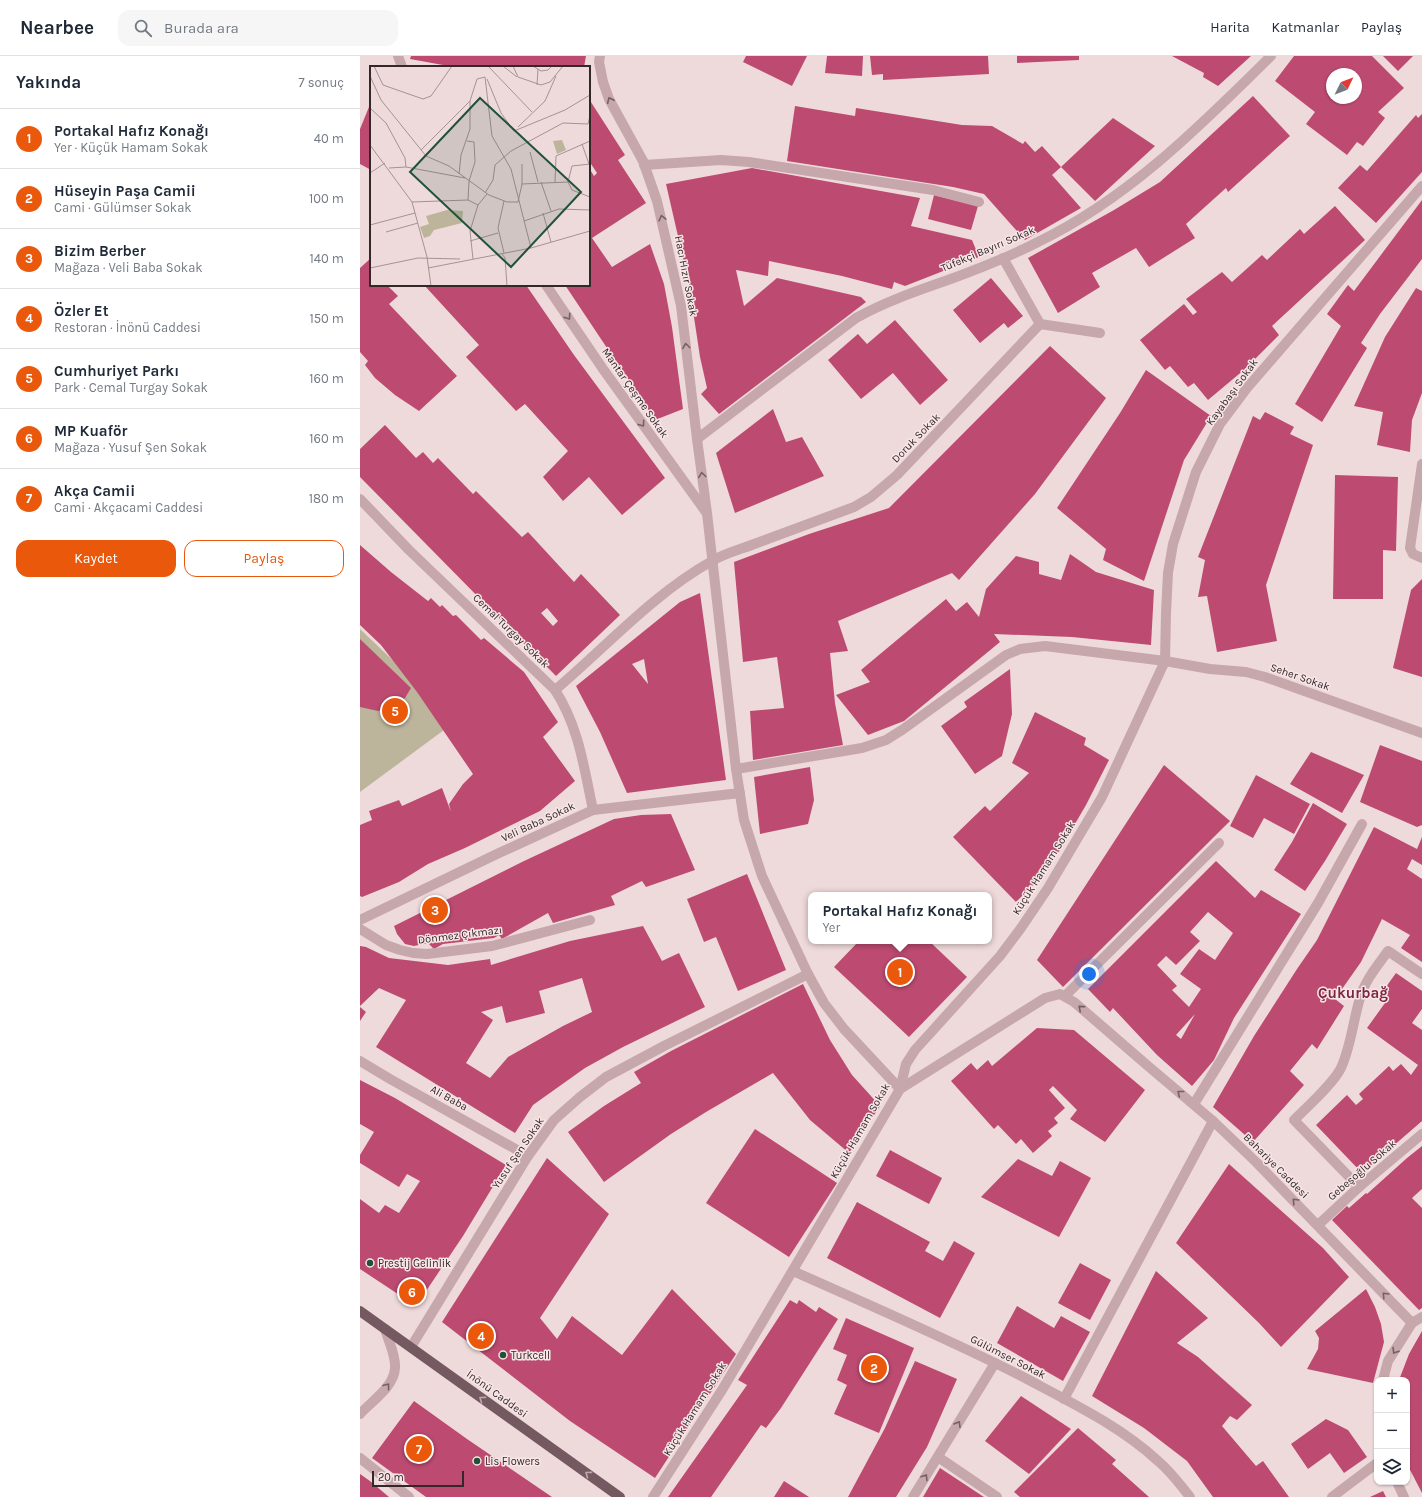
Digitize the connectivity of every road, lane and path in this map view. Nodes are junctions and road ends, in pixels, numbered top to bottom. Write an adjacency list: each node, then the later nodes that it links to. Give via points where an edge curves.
1 (398, 56): 4 (street)
2 (600, 56): 5 (street, Hacı Hızır Sokak, one-way to 2, via 609,99 603,82)
3 (1271, 56): 8 (street, Tüfekçi Bayırı Sokak, via 1197,128 1139,178 1067,227)
4 (402, 66)
5 (644, 165): 7 (street, via 721,160 749,162 933,190); 12 (street, Hacı Hızır Sokak, one-way to 5, via 681,306 658,201)
6 (1422, 186): 18 (street, Kayabaşı Sokak, via 1256,376 1220,424 1196,472 1173,544 1168,573)
7 (979, 202)
8 (1003, 258): 10 (street); 12 (street, Tüfekçi Bayırı Sokak, via 875,307 856,318)
9 (547, 286): 15 (street, Mantar Çeşme Sokak, one-way to 15)
10 (1040, 324): 11 (street); 17 (street, Doruk Sokak, via 897,475 871,497 854,507)
11 (1100, 333)
12 (697, 439): 15 (street, Hacı Hızır Sokak, one-way to 12)
13 (1422, 464): 16 (street, via 1410,548)
14 (360, 499): 19 (street, Cemal Turgay Sokak, via 409,550)
15 (707, 513): 17 (street, Hacı Hızır Sokak)
16 (1419, 556)
17 (713, 560): 19 (street, Doruk Sokak, via 675,586 616,633); 21 (street, Hacı Hızır Sokak)
18 (1165, 661): 20 (street, Seher Sokak, via 1265,677); 21 (street, Seher Sokak, via 1045,646 1020,649 1006,654 886,740 862,748); 33 (street, Küçük Hamam Sokak, via 1102,797 1048,888 1000,956 915,1050 906,1064)
19 (555, 690): 23 (street, Cemal Turgay Sokak, via 576,733)
20 (1422, 733)
21 (736, 770): 22 (street, Hacı Hızır Sokak)
22 (740, 793): 23 (street, Veli Baba Sokak); 29 (street, Hacı Hızır Sokak, via 744,820 762,876)
23 (593, 810): 26 (street, Veli Baba Sokak)
24 (1362, 824): 34 (street, via 1318,903)
25 (1219, 843): 31 (street)
26 (360, 920)
27 (590, 920): 28 (street, Dönmez Çıkmazı, via 492,946 427,954 413,953 386,945)
28 (360, 929)
29 (808, 974): 33 (street, Hacı Hızır Sokak, via 824,1003 844,1029); 37 (street, Yusuf Şen Sokak, via 606,1077 554,1120)
30 (1422, 974): 38 (street, via 1388,951 1368,980 1360,997 1340,1070 1294,1120)
31 (1065, 996): 33 (street, via 1057,994 1045,998); 34 (street, Bahariye Caddesi, one-way to 31)
32 (360, 1061): 37 (street, Ali Baba)
33 (900, 1089): 40 (street, Küçük Hamam Sokak)
34 (1194, 1104): 35 (street, Bahariye Caddesi)
35 (1213, 1121): 39 (street, Bahariye Caddesi, one-way to 35); 48 (street)
36 (1422, 1134): 38 (street, Gebeşoğlu Sokak)
37 (528, 1156): 45 (street, Yusuf Şen Sokak)
38 (1359, 1187): 39 (street, Gebeşoğlu Sokak)
39 (1318, 1225): 43 (street, Bahariye Caddesi, one-way to 39)
40 (793, 1270): 46 (street, Gülümser Sokak); 56 (street, Küçük Hamam Sokak, via 722,1390)
41 (360, 1311): 44 (main road, İnönü Caddesi)
42 (1422, 1317): 43 (street)
43 (1412, 1323): 47 (street, one-way to 47, via 1388,1361)
44 (385, 1329): 45 (main road, İnönü Caddesi); 49 (street, one-way to 44, via 392,1379 395,1368)
45 (411, 1347): 55 (main road, İnönü Caddesi, one-way to 45)
46 (995, 1363): 48 (street, Gülümser Sokak); 50 (street, one-way to 46)
47 (1383, 1377)
48 (1064, 1399): 59 (street, Gülümser Sokak, via 1117,1430 1159,1461)
49 (360, 1414)
50 (938, 1457): 57 (street, one-way to 50); 58 (street)
51 (360, 1458): 54 (street)
52 (1374, 1465): 60 (street)
53 (1398, 1485): 61 (street)
54 (409, 1497)
55 (620, 1497)
56 (653, 1497)
57 (913, 1497)
58 (997, 1497)
59 (1190, 1497)
60 (1332, 1497)
61 (1404, 1497)

